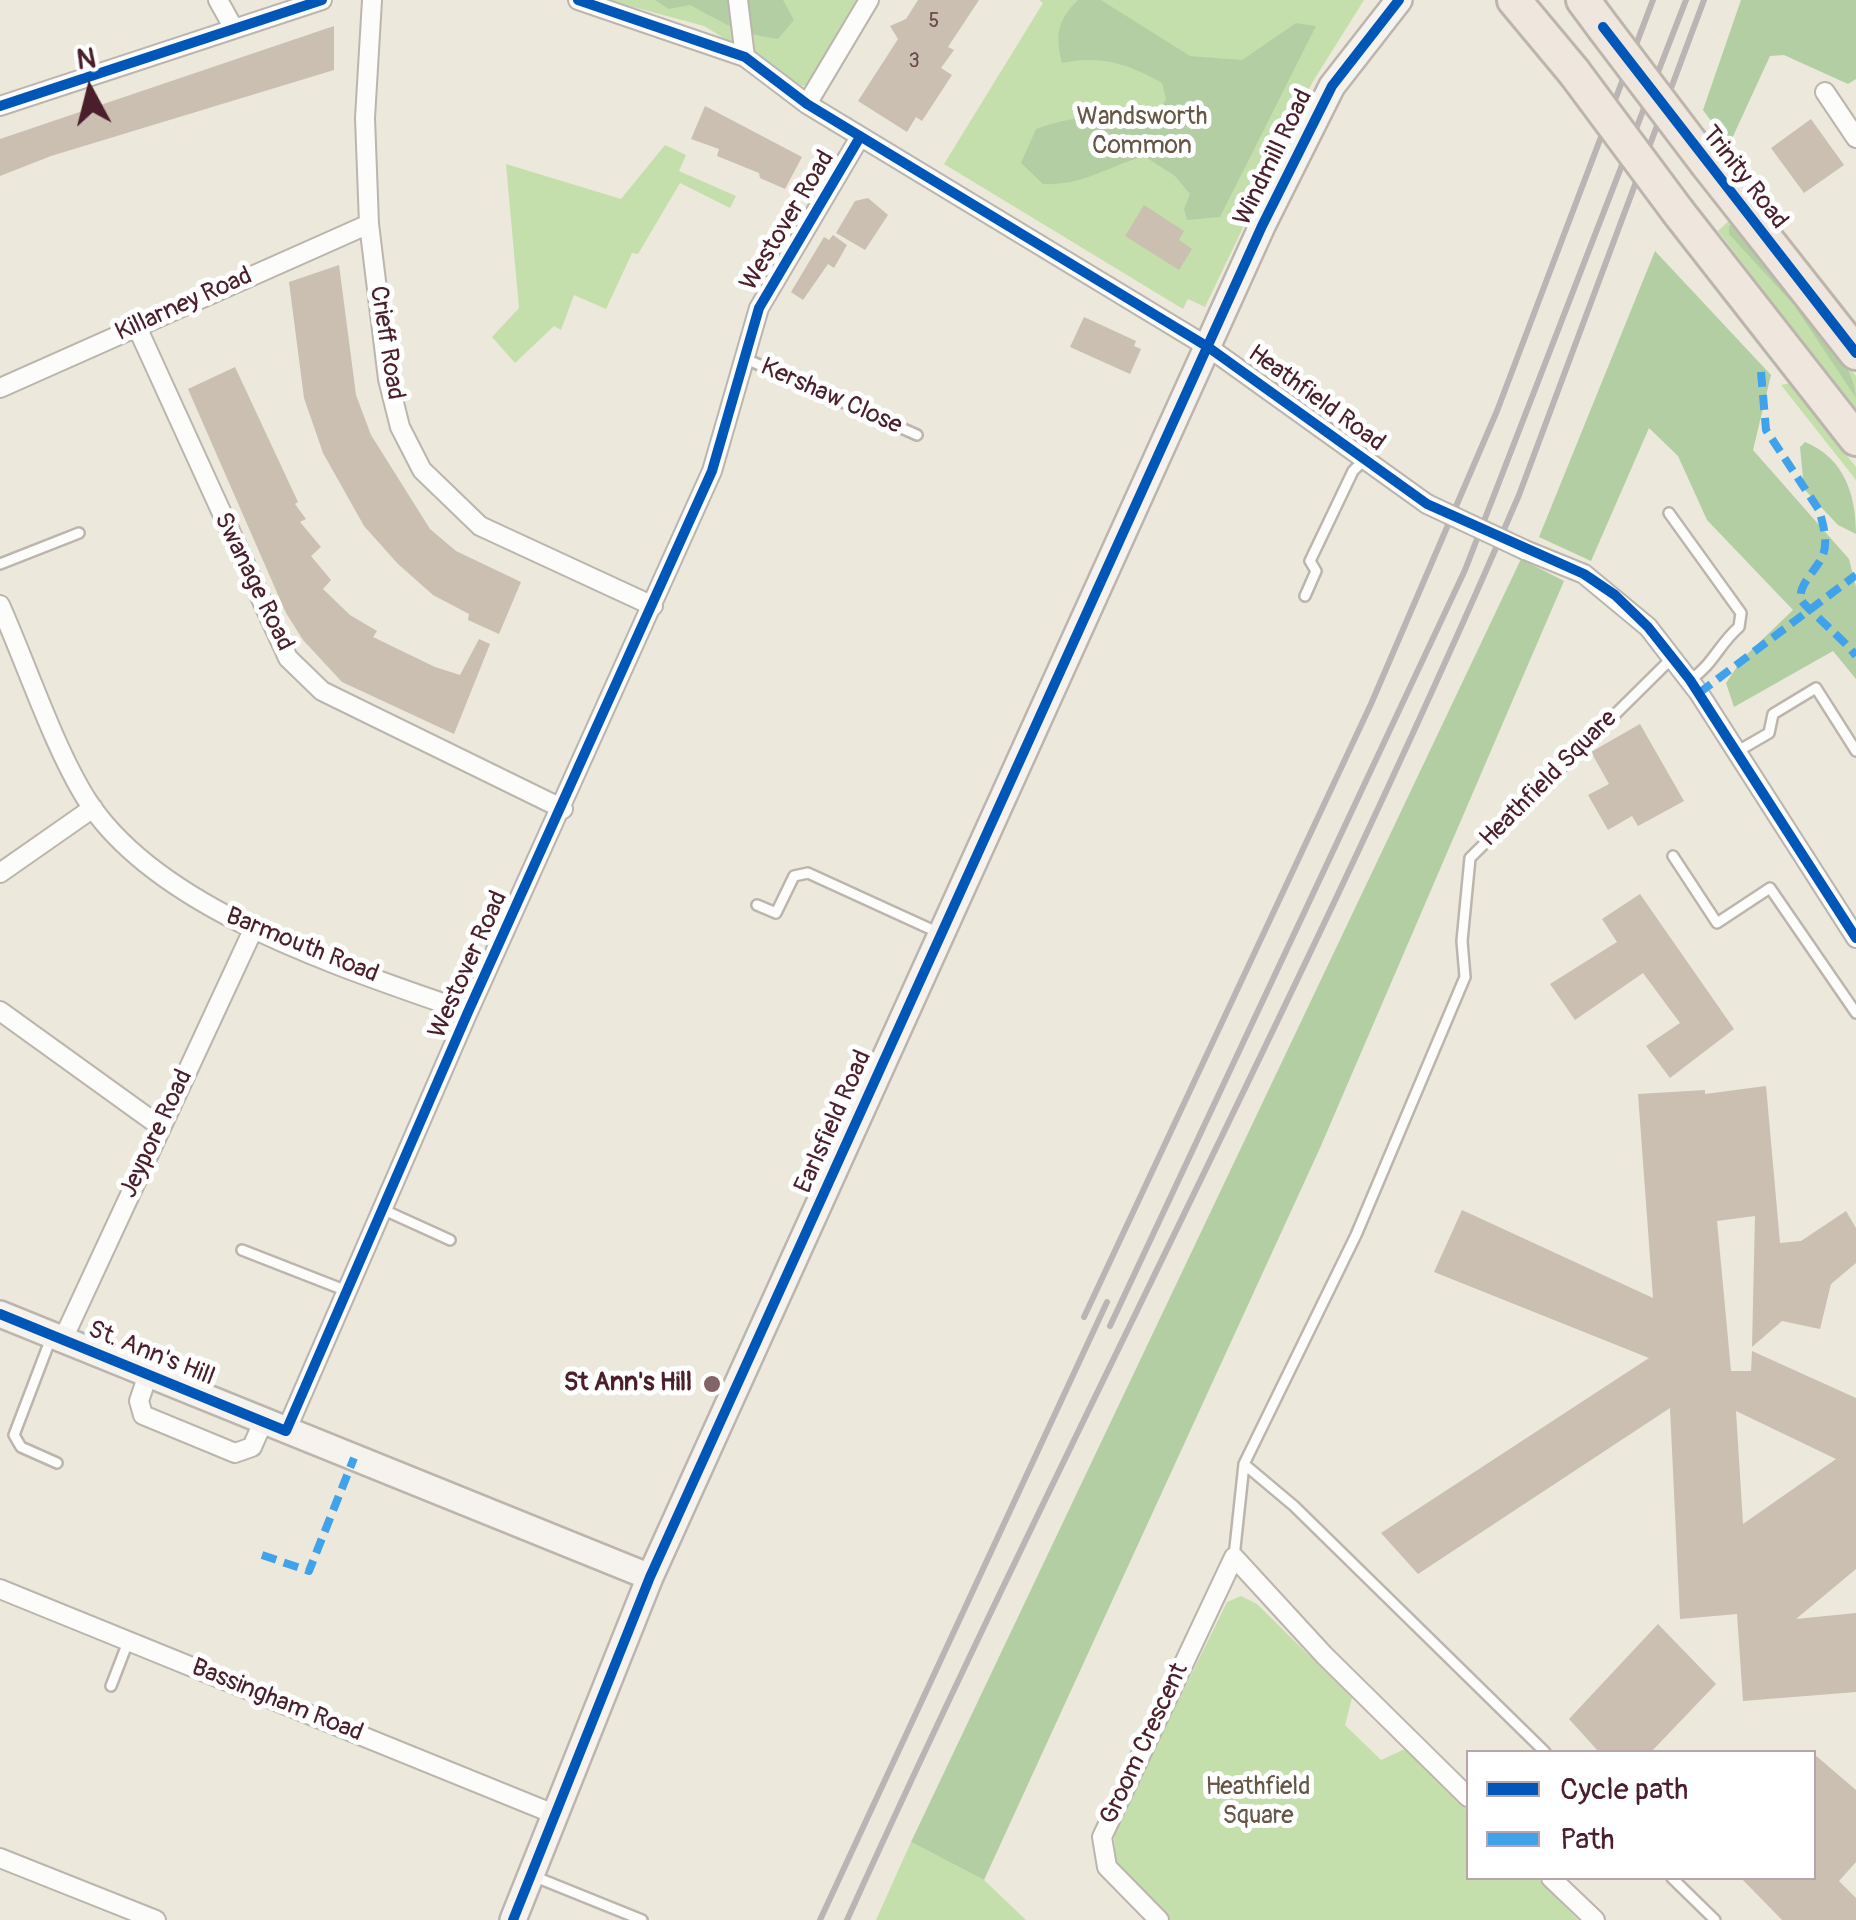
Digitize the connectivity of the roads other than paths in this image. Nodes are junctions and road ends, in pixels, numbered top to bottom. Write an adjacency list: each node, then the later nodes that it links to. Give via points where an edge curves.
1 (218, 0): 10 (street)
2 (322, 0): 10 (street)
3 (372, 0): 17 (street, Crieff Road, via 365,118)
4 (578, 0): 11 (street, Heathfield Road)
5 (738, 0): 11 (street)
6 (869, 0): 13 (street)
7 (1399, 0): 19 (main road, Windmill Road, via 1332,86)
8 (1514, 0): 24 (highway, bridge)
9 (1582, 0): 20 (highway, Trinity Road, bridge)
10 (234, 27): 14 (street)
11 (746, 57): 13 (street, Heathfield Road)
12 (1825, 92): 16 (street)
13 (807, 104): 15 (street, Heathfield Road)
14 (0, 106)
15 (860, 137): 19 (street, Heathfield Road); 21 (street, Westover Road, via 758,308)
16 (1856, 138)
17 (369, 224): 18 (street, Killarney Road); 31 (street, Crieff Road, via 388,379 400,427 422,470 480,526)
18 (137, 327): 22 (street, Killarney Road); 37 (street, Swanage Road, via 288,658 322,691)
19 (1208, 347): 25 (street, Heathfield Road); 42 (main road, Earlsfield Road)
20 (1856, 352)
21 (746, 359): 23 (lane, Kershaw Close); 31 (street, Westover Road, via 712,471)
22 (0, 388)
23 (917, 435)
24 (1856, 439)
25 (1365, 460): 29 (lane, via 1310,561 1316,571); 32 (street, Heathfield Road, bridge, via 1427,504 1584,574 1615,595)
26 (1669, 513): 33 (lane, via 1741,613 1740,628 1722,641 1708,669)
27 (79, 534): 28 (lane)
28 (0, 564)
29 (1305, 596)
30 (0, 605): 36 (street, Barmouth Road)
31 (654, 606): 37 (street, Westover Road)
32 (1673, 657): 33 (street, Heathfield Road); 57 (lane, Heathfield Square, via 1470,858 1465,977 1356,1235)
33 (1690, 680): 34 (street, Heathfield Road)
34 (1738, 751): 35 (lane, via 1769,733 1773,714 1816,688); 43 (street, Heathfield Road)
35 (1856, 751)
36 (93, 808): 39 (street); 41 (street, Barmouth Road, via 179,886)
37 (562, 809): 45 (street, Westover Road)
38 (1673, 856): 46 (lane, via 1718,924 1770,888)
39 (0, 874)
40 (757, 905): 42 (lane, via 776,913 794,876 808,872)
41 (253, 930): 45 (street, Barmouth Road); 47 (street, Jeypore Road)
42 (940, 934): 59 (main road, Earlsfield Road)
43 (1856, 938)
44 (0, 1011): 47 (street)
45 (468, 1012): 48 (street, Westover Road)
46 (1856, 1012)
47 (161, 1128): 53 (street, Jeypore Road)
48 (384, 1210): 49 (lane); 51 (street, Westover Road)
49 (450, 1240)
50 (242, 1250): 51 (lane)
51 (347, 1291): 55 (street, Westover Road)
52 (0, 1314): 53 (main road, St. Ann's Hill)
53 (58, 1338): 54 (main road, St. Ann's Hill); 56 (lane, via 14,1436 22,1447)
54 (148, 1374): 55 (main road, St. Ann's Hill); 55 (street, via 140,1400 144,1415 234,1453)
55 (275, 1426): 59 (main road, St. Ann's Hill)
56 (57, 1463)
57 (1244, 1464): 58 (lane, Heathfield Square); 63 (lane)
58 (1234, 1556): 64 (street); 73 (street, Groom Crescent, via 1102,1836 1107,1867)
59 (650, 1578): 65 (main road, Earlsfield Road)
60 (0, 1589): 61 (street, Bassingham Road)
61 (128, 1641): 62 (lane); 65 (street, Bassingham Road)
62 (111, 1686)
63 (1543, 1750)
64 (1466, 1795)
65 (554, 1814): 67 (main road, Earlsfield Road)
66 (0, 1858): 70 (street)
67 (530, 1875): 71 (main road, Earlsfield Road); 72 (lane)
68 (1553, 1880): 74 (street)
69 (1674, 1880): 75 (lane)
70 (156, 1920)
71 (513, 1920)
72 (642, 1920)
73 (1159, 1920)
74 (1595, 1920)
75 (1715, 1920)

